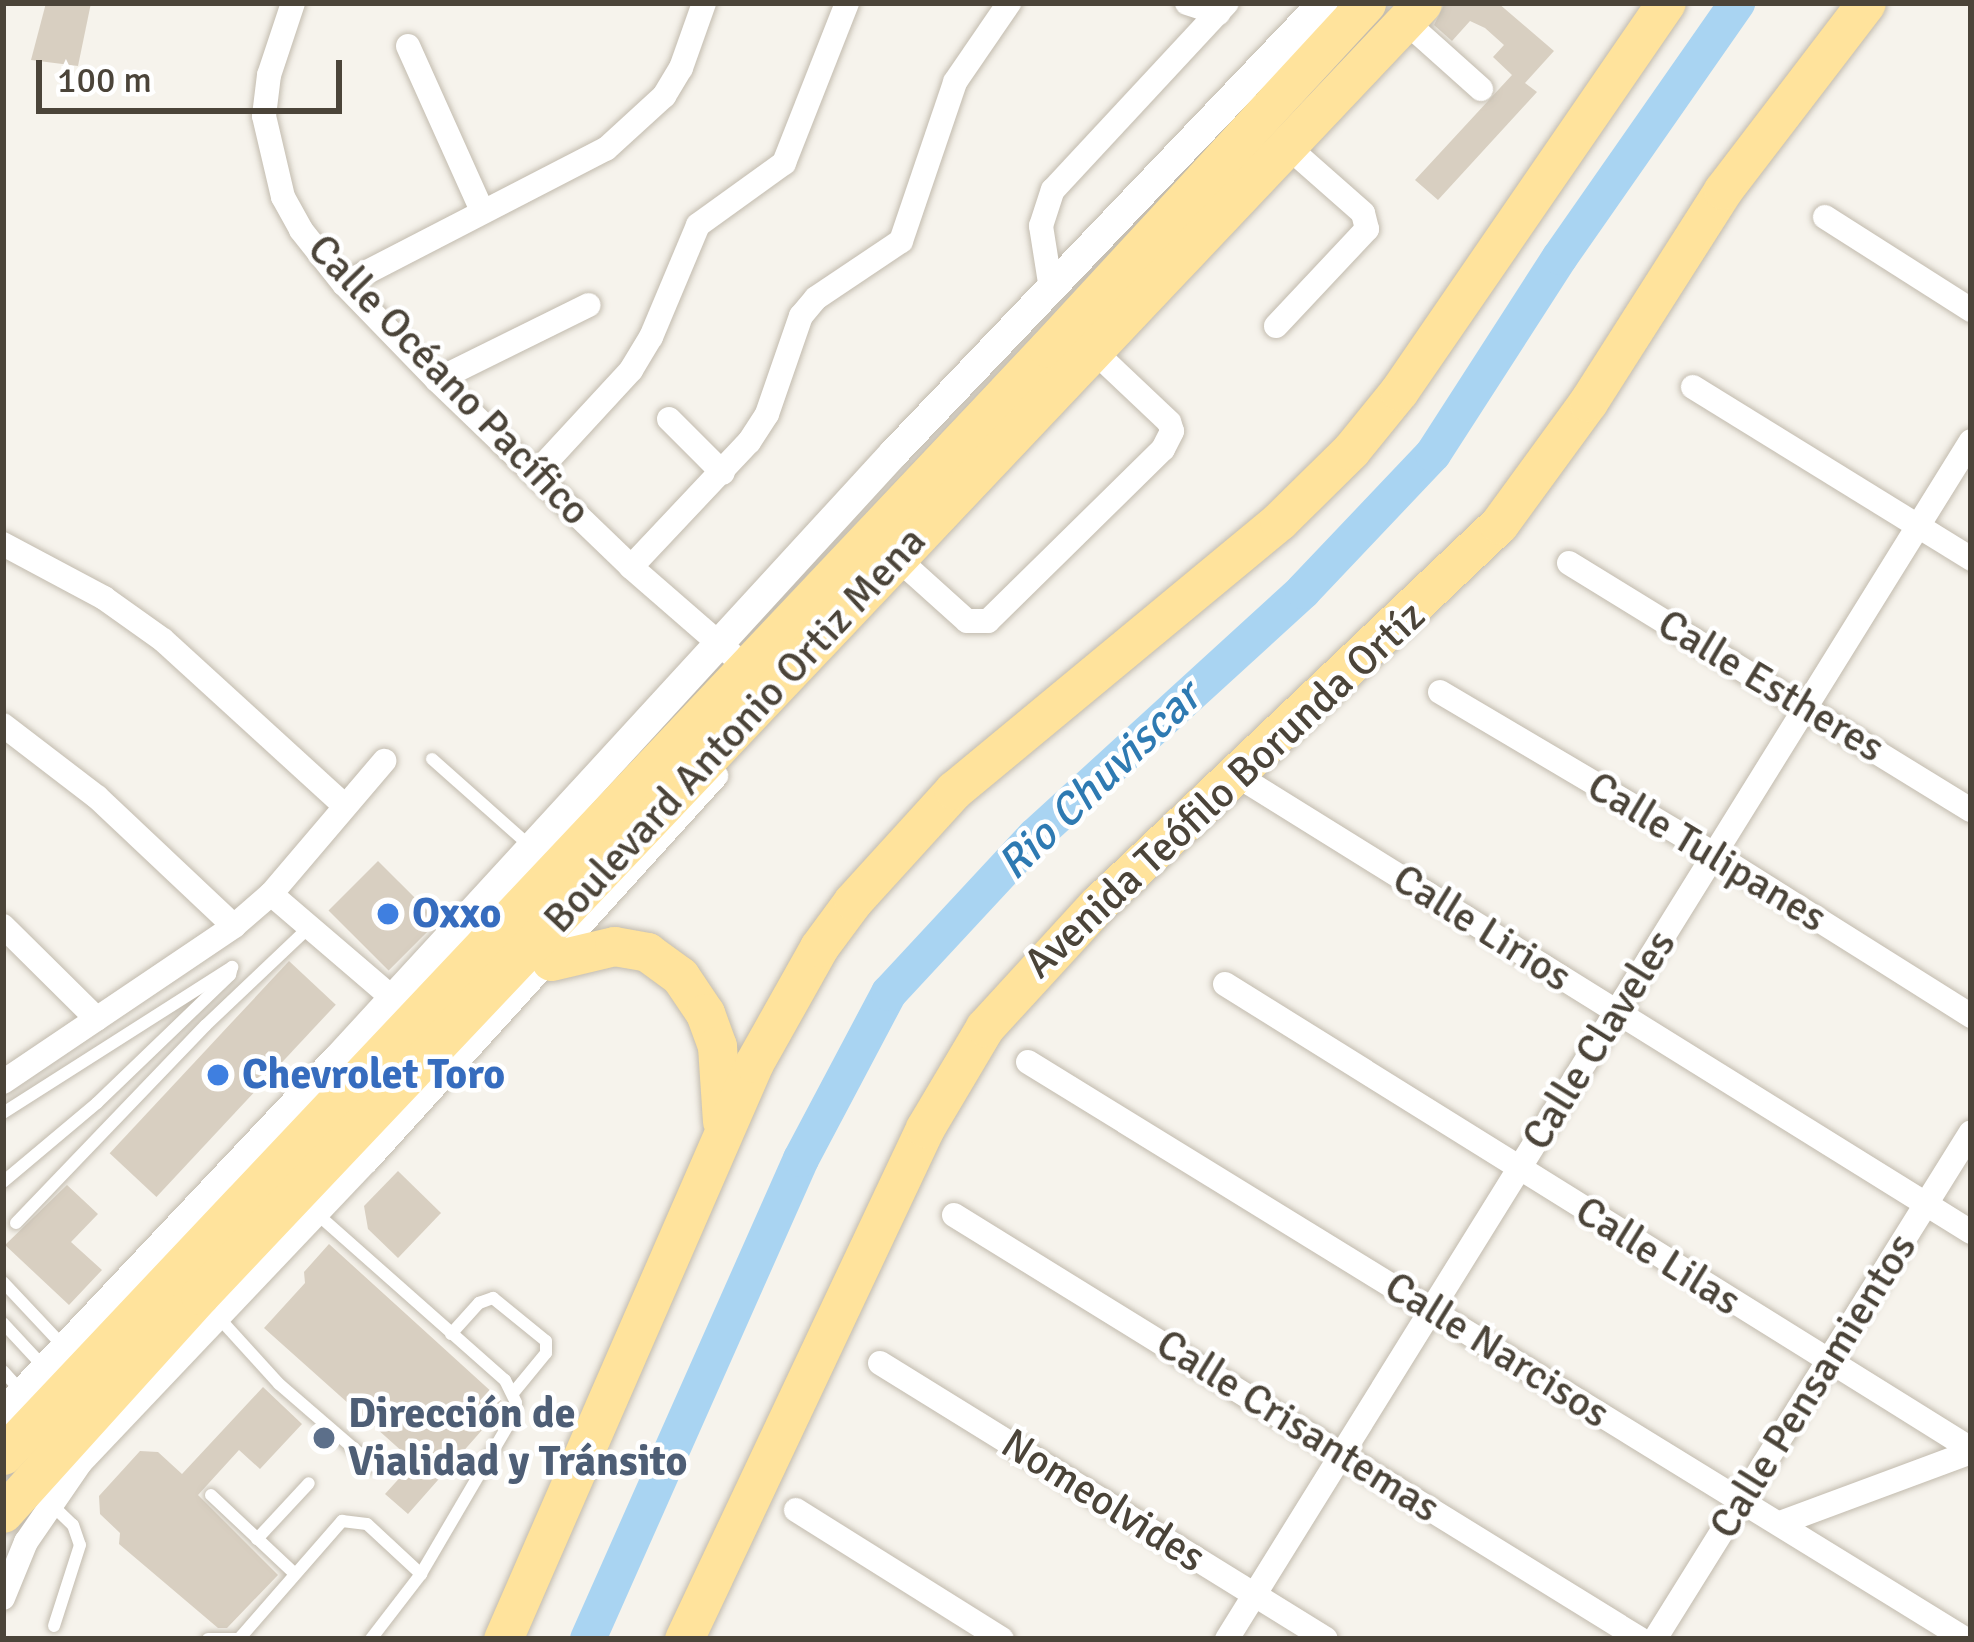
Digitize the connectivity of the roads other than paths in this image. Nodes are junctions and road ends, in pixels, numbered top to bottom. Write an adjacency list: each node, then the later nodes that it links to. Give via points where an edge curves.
1 (293, 3): 17 (street, Calle Océano Pacífico, via 269,74 267,147 301,230)
2 (704, 3): 15 (street, via 681,68 644,120 607,149)
3 (847, 3): 27 (street, via 784,163 698,225 631,370)
4 (1009, 3): 28 (street, via 955,82 901,241 801,316 767,414)
5 (1187, 3): 10 (street)
6 (1323, 3): 18 (street, Boulevard Antonio Ortiz Mena)
7 (1366, 3): 35 (main road, Boulevard Antonio Ortiz Mena)
8 (1666, 3): 60 (main road, via 1351,450 1279,521 954,790 853,901 786,1001)
9 (1867, 3): 41 (main road, Avenida Teófilo Borunda Ortíz, via 1723,190 1499,524)
10 (1223, 8): 18 (street, via 1053,190 1041,226)
11 (1414, 12): 13 (street); 14 (main road, Boulevard Antonio Ortiz Mena)
12 (407, 46): 15 (street)
13 (1481, 89)
14 (1288, 146): 21 (street, via 1363,213 1367,229); 22 (main road, Boulevard Antonio Ortiz Mena)
15 (482, 211): 17 (street)
16 (1826, 217): 20 (street)
17 (344, 284): 23 (street, Calle Océano Pacífico)
18 (1052, 289): 35 (street, Boulevard Antonio Ortiz Mena)
19 (589, 305): 23 (street)
20 (1971, 310)
21 (1276, 326)
22 (1094, 351): 31 (main road, Boulevard Antonio Ortiz Mena); 31 (street, via 1169,422 1163,449 988,621 967,621)
23 (437, 380): 27 (street, Calle Océano Pacífico)
24 (1693, 387): 29 (street)
25 (669, 419): 28 (street)
26 (1971, 441): 29 (street, Calle Claveles)
27 (537, 472): 34 (street, Calle Océano Pacífico)
28 (723, 473): 34 (street)
29 (1916, 526): 32 (street); 37 (street, Calle Claveles)
30 (3, 544): 42 (street, via 163,640)
31 (897, 558): 35 (main road, Boulevard Antonio Ortiz Mena)
32 (1971, 560)
33 (1569, 563): 37 (street, Calle Estheres)
34 (631, 567): 35 (street, Calle Océano Pacífico)
35 (745, 666): 44 (street, Boulevard Antonio Ortiz Mena); 50 (street, via 771,709); 52 (main road, Boulevard Antonio Ortiz Mena); 71 (main road, Boulevard Antonio Ortiz Mena)
36 (1440, 692): 45 (street, Calle Tulipanes)
37 (1805, 704): 43 (street, Calle Estheres); 45 (street, Calle Claveles)
38 (3, 724): 48 (street, via 97,797)
39 (432, 759): 44 (lane)
40 (384, 760): 42 (street)
41 (1238, 776): 53 (street, Calle Lirios); 95 (main road, Avenida Teófilo Borunda Ortíz, via 1096,906 985,1027 925,1128)
42 (345, 806): 46 (street)
43 (1971, 810)
44 (532, 848): 52 (street, Boulevard Antonio Ortiz Mena)
45 (1714, 854): 53 (street, Calle Claveles); 54 (street, Calle Tulipanes)
46 (271, 894): 48 (street); 49 (street)
47 (3, 926): 55 (street)
48 (234, 926): 55 (street)
49 (307, 929): 52 (street); 63 (lane)
50 (550, 961): 60 (main road, via 614,946 647,952 680,976 717,1046); 66 (street)
51 (1225, 984): 62 (street, Calle Lilas)
52 (404, 1008): 71 (main road, Boulevard Antonio Ortiz Mena, via 225,1200)
53 (1616, 1011): 62 (street, Calle Claveles); 65 (street, Calle Lirios)
54 (1971, 1016)
55 (97, 1019): 57 (street)
56 (1028, 1062): 72 (street, Calle Narcisos)
57 (3, 1082)
58 (3, 1113): 61 (lane, via 232,967)
59 (1971, 1132): 65 (street, Calle Pensamientos)
60 (723, 1136): 99 (main road)
61 (41, 1150): 63 (lane); 64 (lane)
62 (1520, 1168): 72 (street, Calle Claveles); 75 (street, Calle Lilas)
63 (64, 1172): 68 (lane)
64 (3, 1182)
65 (1926, 1204): 69 (street, Calle Lirios); 75 (street, Calle Pensamientos)
66 (316, 1213): 71 (street); 74 (lane)
67 (954, 1215): 81 (street, Calle Crisantemas)
68 (16, 1223)
69 (1971, 1232)
70 (3, 1282): 77 (lane)
71 (187, 1286): 77 (main road, Boulevard Antonio Ortiz Mena); 77 (street, Boulevard Antonio Ortiz Mena); 82 (lane, via 279,1384)
72 (1432, 1309): 81 (street, Calle Claveles); 86 (street, Calle Narcisos)
73 (3, 1323): 77 (lane)
74 (452, 1334): 78 (lane); 78 (lane, via 493,1298 546,1341 547,1353)
75 (1827, 1362): 80 (street, Calle Lilas); 86 (street, Calle Pensamientos)
76 (880, 1363): 92 (street, Nomeolvides)
77 (87, 1379): 79 (street, Boulevard Antonio Ortiz Mena); 84 (main road, Boulevard Antonio Ortiz Mena)
78 (514, 1392): 91 (lane, via 511,1422)
79 (10, 1393)
80 (1971, 1450): 88 (street)
81 (1343, 1453): 92 (street, Calle Claveles); 103 (street, Calle Crisantemas)
82 (374, 1466)
83 (309, 1483): 89 (lane)
84 (21, 1489): 93 (street, via 26,1542); 94 (lane, via 73,1525 80,1545)
85 (211, 1495): 89 (lane)
86 (1742, 1500): 88 (street, Calle Narcisos); 104 (street, Calle Pensamientos)
87 (796, 1510): 100 (street)
88 (1780, 1522): 105 (street, Calle Narcisos)
89 (257, 1539): 90 (lane)
90 (294, 1573): 91 (lane, via 350,1519 367,1524); 97 (lane)
91 (421, 1574): 98 (lane)
92 (1254, 1595): 101 (street, Calle Claveles); 102 (street, Nomeolvides)
93 (3, 1598)
94 (55, 1626)
95 (689, 1637)
96 (208, 1639): 97 (lane)
97 (240, 1639)
98 (371, 1639)
99 (503, 1639)
100 (1002, 1639)
101 (1227, 1639)
102 (1326, 1639)
103 (1640, 1639)
104 (1655, 1639)
105 (1966, 1639)

